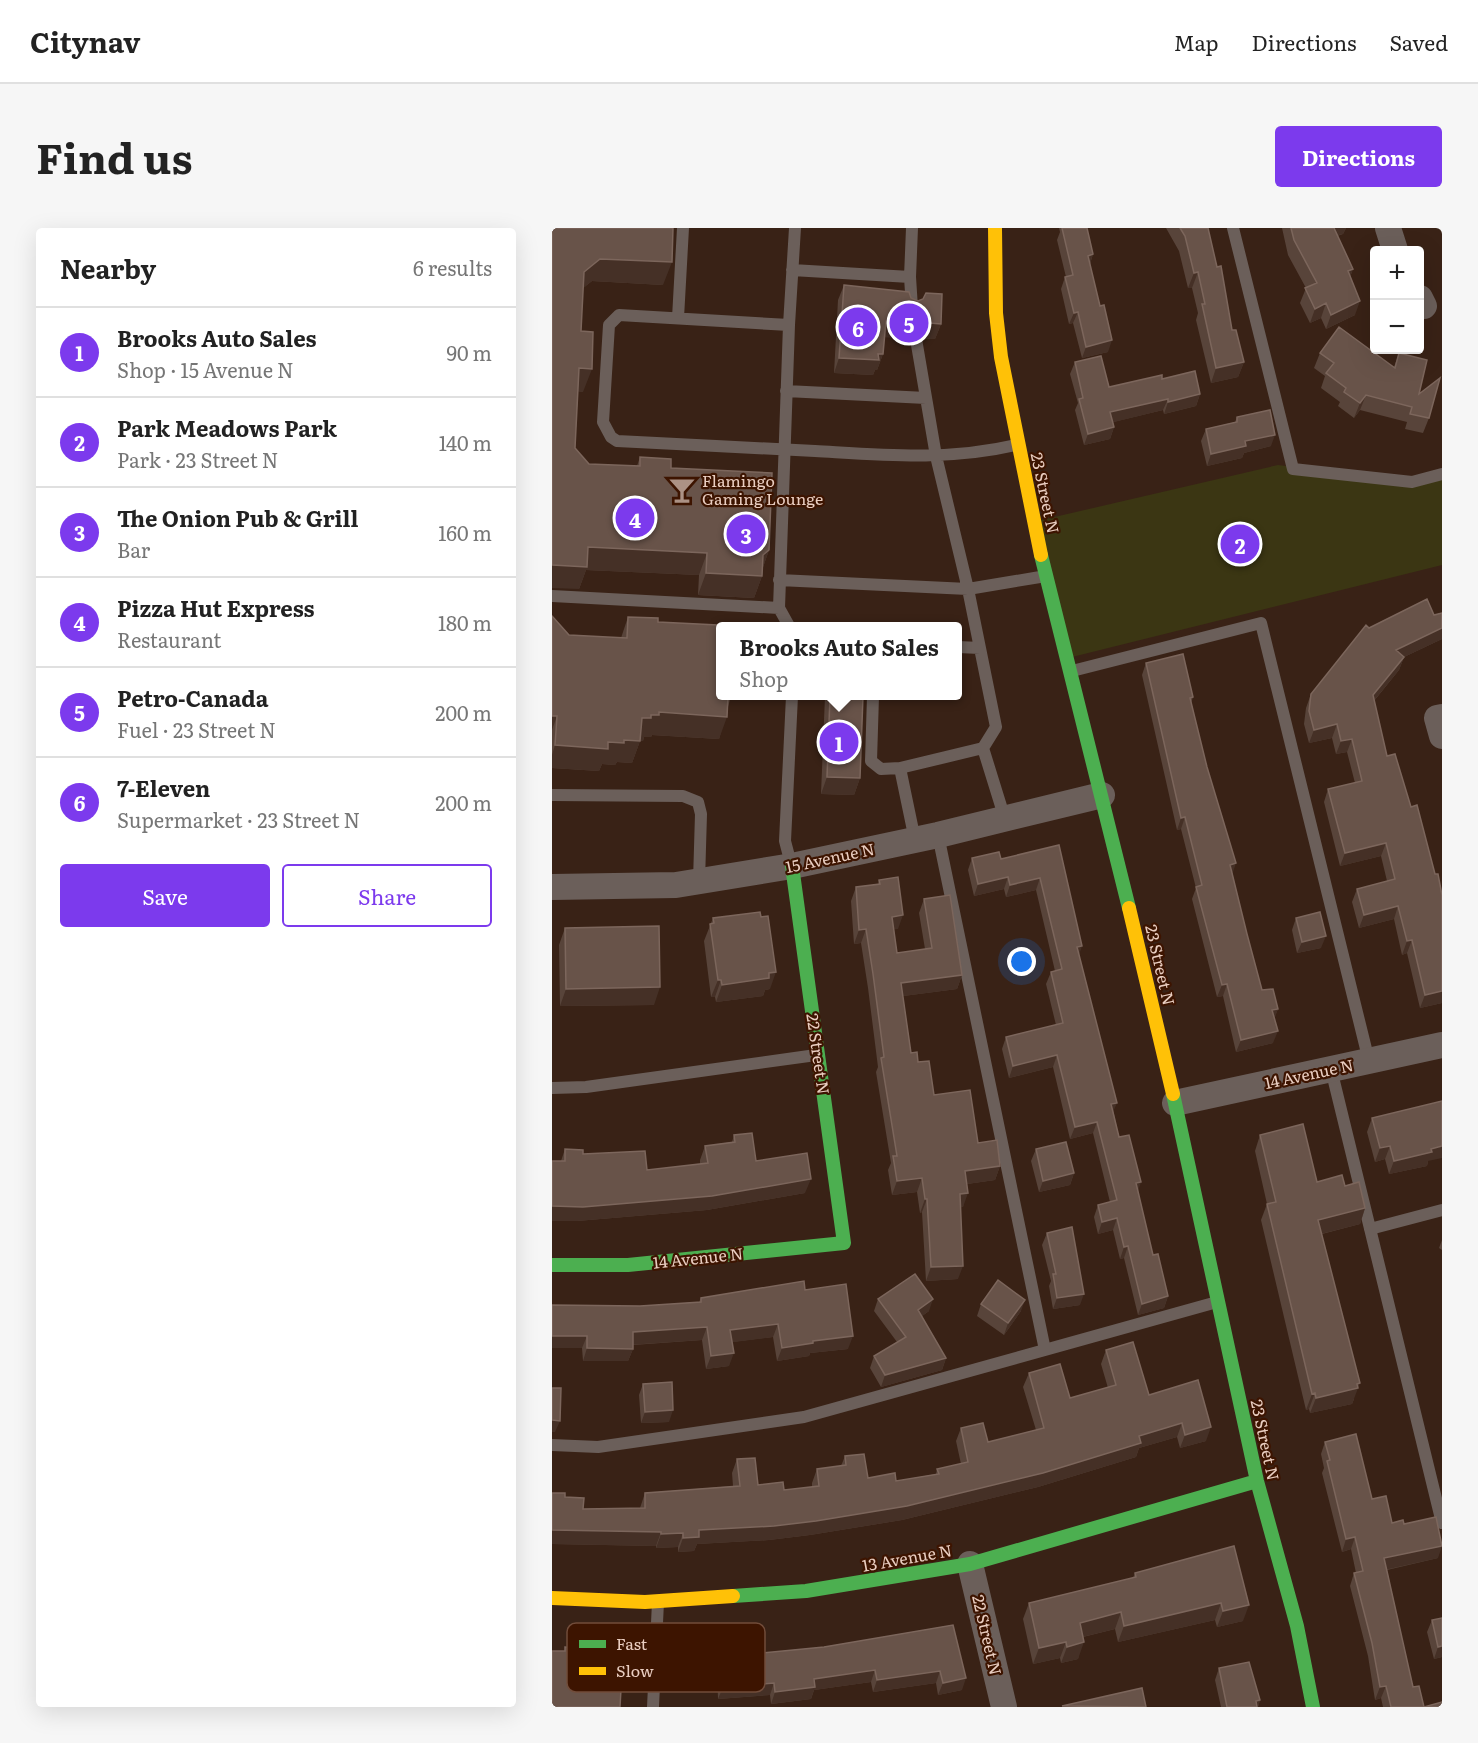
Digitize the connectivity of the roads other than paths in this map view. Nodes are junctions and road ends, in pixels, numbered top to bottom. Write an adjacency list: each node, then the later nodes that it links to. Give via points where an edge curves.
1 (683, 228): 11 (lane)
2 (795, 228): 8 (lane)
3 (912, 228): 9 (lane)
4 (995, 228): 16 (street, 23 Street N, via 997,324)
5 (1233, 228): 19 (lane, via 1293,469 1412,482)
6 (1388, 228): 7 (street)
7 (1394, 246)
8 (792, 270): 9 (lane); 12 (lane)
9 (910, 277): 10 (lane)
10 (912, 308)
11 (678, 318): 12 (lane); 17 (lane, via 619,315 609,325 603,422 611,437 617,441)
12 (789, 325): 14 (lane)
13 (916, 339): 15 (lane)
14 (786, 391): 15 (lane); 17 (lane)
15 (926, 398): 18 (lane)
16 (1018, 445): 18 (lane, via 975,454); 20 (street, 23 Street N)
17 (783, 450): 18 (lane); 21 (lane)
18 (936, 456): 22 (lane)
19 (1442, 474)
20 (1047, 576): 22 (lane); 28 (street, 23 Street N)
21 (779, 580): 22 (lane); 24 (lane)
22 (968, 590): 27 (lane)
23 (552, 596): 24 (lane)
24 (779, 608): 25 (lane)
25 (786, 622)
26 (962, 647): 27 (lane)
27 (980, 648): 31 (lane, via 996,727)
28 (1071, 671): 34 (street, 23 Street N); 42 (lane, via 1261,623)
29 (792, 700): 37 (lane, via 785,841)
30 (873, 700): 32 (lane, via 871,761 882,769)
31 (983, 748): 32 (lane); 35 (lane)
32 (900, 768): 36 (lane)
33 (552, 795): 38 (lane, via 683,796 698,802 702,813)
34 (1102, 795): 35 (street, 15 Avenue N); 45 (street, 23 Street N)
35 (1005, 819): 36 (street, 15 Avenue N)
36 (927, 837): 37 (street, 15 Avenue N); 51 (lane)
37 (792, 866): 38 (street, 15 Avenue N); 41 (street, 22 Street N)
38 (699, 881): 39 (street, 15 Avenue N, via 676,885)
39 (552, 887)
40 (1442, 1045): 42 (street, 14 Avenue N)
41 (818, 1054): 44 (lane, via 586,1087); 48 (street, 22 Street N)
42 (1369, 1061): 43 (street, 14 Avenue N)
43 (1331, 1069): 45 (street, 14 Avenue N); 47 (lane)
44 (552, 1088)
45 (1176, 1103): 50 (street, 23 Street N)
46 (1442, 1210): 47 (lane)
47 (1370, 1229): 54 (lane)
48 (844, 1243): 49 (street, 14 Avenue N, via 628,1265)
49 (552, 1265)
50 (1218, 1301): 51 (lane); 53 (street, 23 Street N)
51 (1045, 1350): 52 (lane, via 804,1418 598,1447)
52 (552, 1445)
53 (1257, 1481): 55 (street, 13 Avenue N); 62 (street, 23 Street N, via 1297,1626)
54 (1442, 1523)
55 (970, 1564): 57 (street, 13 Avenue N, via 806,1591); 61 (street, 22 Street N)
56 (552, 1598): 57 (street, 13 Avenue N)
57 (658, 1601): 58 (lane)
58 (657, 1623)
59 (655, 1692): 60 (lane)
60 (654, 1707)
61 (1004, 1707)
62 (1313, 1707)

